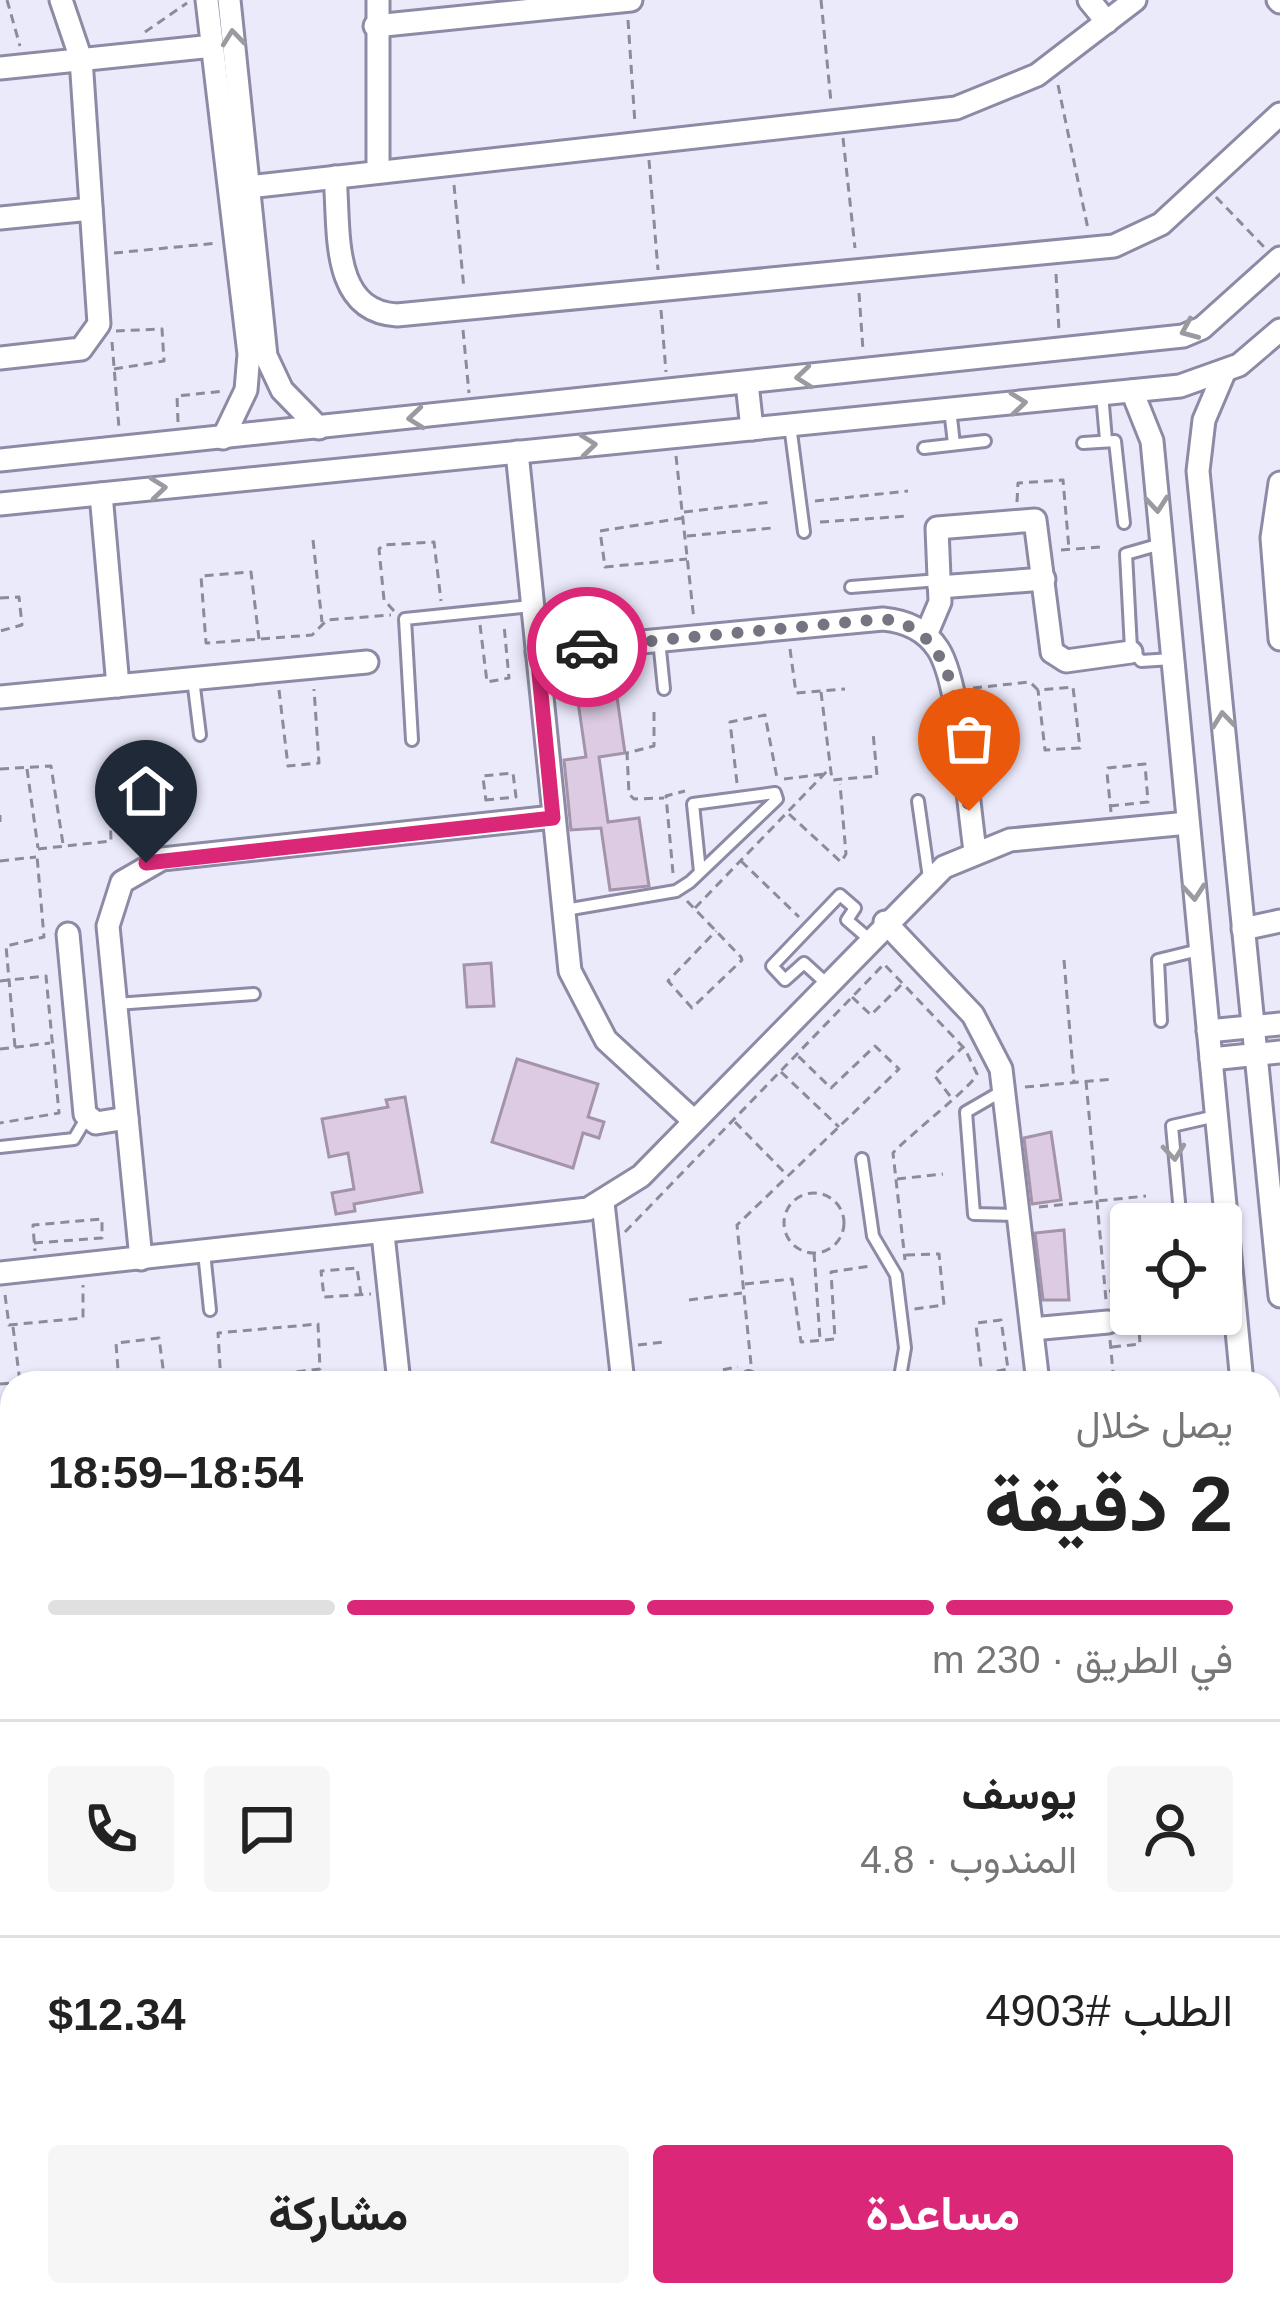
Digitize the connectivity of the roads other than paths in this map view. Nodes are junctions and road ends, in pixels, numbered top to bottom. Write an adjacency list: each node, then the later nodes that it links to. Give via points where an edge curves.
1 (61, 0): 11 (street)
2 (208, 0): 10 (street)
3 (229, 0): 13 (street, one-way to 3)
4 (377, 0): 9 (street)
5 (629, 0): 9 (street)
6 (1090, 0): 8 (street)
7 (1135, 0): 8 (street)
8 (1107, 22): 15 (street, via 1053,65 956,108)
9 (375, 26): 15 (street)
10 (213, 46): 11 (street); 13 (street)
11 (81, 59): 12 (street); 18 (street)
12 (0, 68)
13 (227, 83): 17 (street); 31 (street, via 249,354 246,390)
14 (1280, 114): 16 (street, via 1149,233 1093,248 463,309 382,314 358,301 344,276)
15 (378, 172): 16 (street)
16 (335, 177): 17 (street)
17 (248, 187): 29 (street, via 266,356 282,390)
18 (91, 209): 19 (street); 22 (street, via 99,324 88,345)
19 (0, 218)
20 (1279, 260): 24 (street, one-way to 24, via 1183,337)
21 (1280, 330): 23 (street)
22 (0, 358)
23 (1224, 373): 25 (street); 71 (street, one-way to 23, via 1198,471 1204,420)
24 (747, 383): 29 (street, one-way to 29); 30 (street)
25 (1132, 391): 26 (street); 45 (street, one-way to 45, via 1149,428)
26 (1102, 394): 27 (street, one-way to 26); 32 (lane)
27 (950, 409): 28 (street); 35 (lane)
28 (790, 425): 30 (street); 44 (lane)
29 (319, 428): 31 (street)
30 (752, 429): 37 (street, one-way to 30)
31 (224, 438): 38 (street)
32 (1106, 440): 34 (lane); 43 (lane, via 1115,441)
33 (985, 441): 35 (lane)
34 (1083, 443)
35 (954, 445): 36 (lane)
36 (924, 448)
37 (518, 452): 40 (street, one-way to 37); 49 (street)
38 (10, 459): 41 (street)
39 (1280, 483): 51 (street, via 1272,538)
40 (101, 494): 41 (street); 58 (street)
41 (24, 502): 42 (street)
42 (0, 504)
43 (1124, 524)
44 (804, 528)
45 (1161, 544): 54 (lane, via 1126,554); 55 (street)
46 (1044, 579): 47 (street); 47 (street, via 1037,521 1018,521 937,528); 54 (street, via 1055,657)
47 (939, 584): 48 (lane); 50 (street, via 939,611)
48 (851, 587)
49 (532, 606): 53 (street); 62 (lane, via 402,616)
50 (926, 634): 52 (street, via 883,619); 66 (street, via 944,659)
51 (1280, 639)
52 (659, 640): 53 (street); 59 (lane)
53 (537, 652): 64 (street)
54 (1131, 652): 55 (lane, via 1141,661)
55 (1172, 659): 65 (street)
56 (367, 662): 57 (street)
57 (193, 679): 58 (street); 61 (lane)
58 (118, 686): 60 (street)
59 (664, 688)
60 (0, 697)
61 (200, 735)
62 (412, 740)
63 (918, 801): 68 (lane)
64 (553, 818): 69 (street); 77 (street, via 170,857 133,871 114,895 108,926)
65 (1188, 823): 66 (street); 74 (street, one-way to 74)
66 (975, 850): 68 (street)
67 (700, 872): 67 (lane, via 777,799 775,794 693,804); 69 (lane, via 676,891)
68 (929, 878): 72 (street)
69 (562, 910): 89 (street, via 569,971 591,1019)
70 (1280, 921): 71 (street)
71 (1243, 929): 80 (street)
72 (877, 931): 75 (street); 75 (lane, via 848,920 855,909 841,895 772,968 785,980 804,963); 85 (street, via 973,1016)
73 (68, 934): 87 (street)
74 (1200, 950): 78 (lane, via 1158,960); 81 (street)
75 (826, 983): 89 (street)
76 (254, 994): 77 (lane)
77 (116, 1004): 88 (street)
78 (1161, 1021)
79 (1280, 1024): 80 (street)
80 (1252, 1026): 81 (street); 83 (street)
81 (1208, 1031): 84 (street)
82 (1280, 1052): 83 (street)
83 (1255, 1054): 84 (street); 100 (street)
84 (1210, 1059): 86 (street)
85 (1006, 1089): 95 (street); 95 (lane, via 966,1112 974,1214)
86 (1216, 1116): 93 (lane, one-way to 93, via 1172,1126); 94 (street)
87 (87, 1118): 88 (street); 90 (lane, via 74,1139)
88 (127, 1118): 98 (street)
89 (694, 1121): 92 (street)
90 (0, 1147)
91 (862, 1159): 107 (lane, via 873,1236 892,1262)
92 (603, 1203): 96 (street, via 572,1214); 106 (street)
93 (1179, 1203)
94 (1222, 1203)
95 (1020, 1212): 103 (street)
96 (383, 1234): 97 (street); 105 (street)
97 (204, 1252): 98 (street); 101 (lane)
98 (141, 1259): 99 (street)
99 (1, 1273)
100 (1280, 1296)
101 (210, 1310)
102 (1108, 1322): 103 (street)
103 (1032, 1329): 108 (street)
104 (1235, 1335): 109 (street)
105 (398, 1371)
106 (622, 1371)
107 (901, 1371)
108 (1037, 1371)
109 (1240, 1371)

